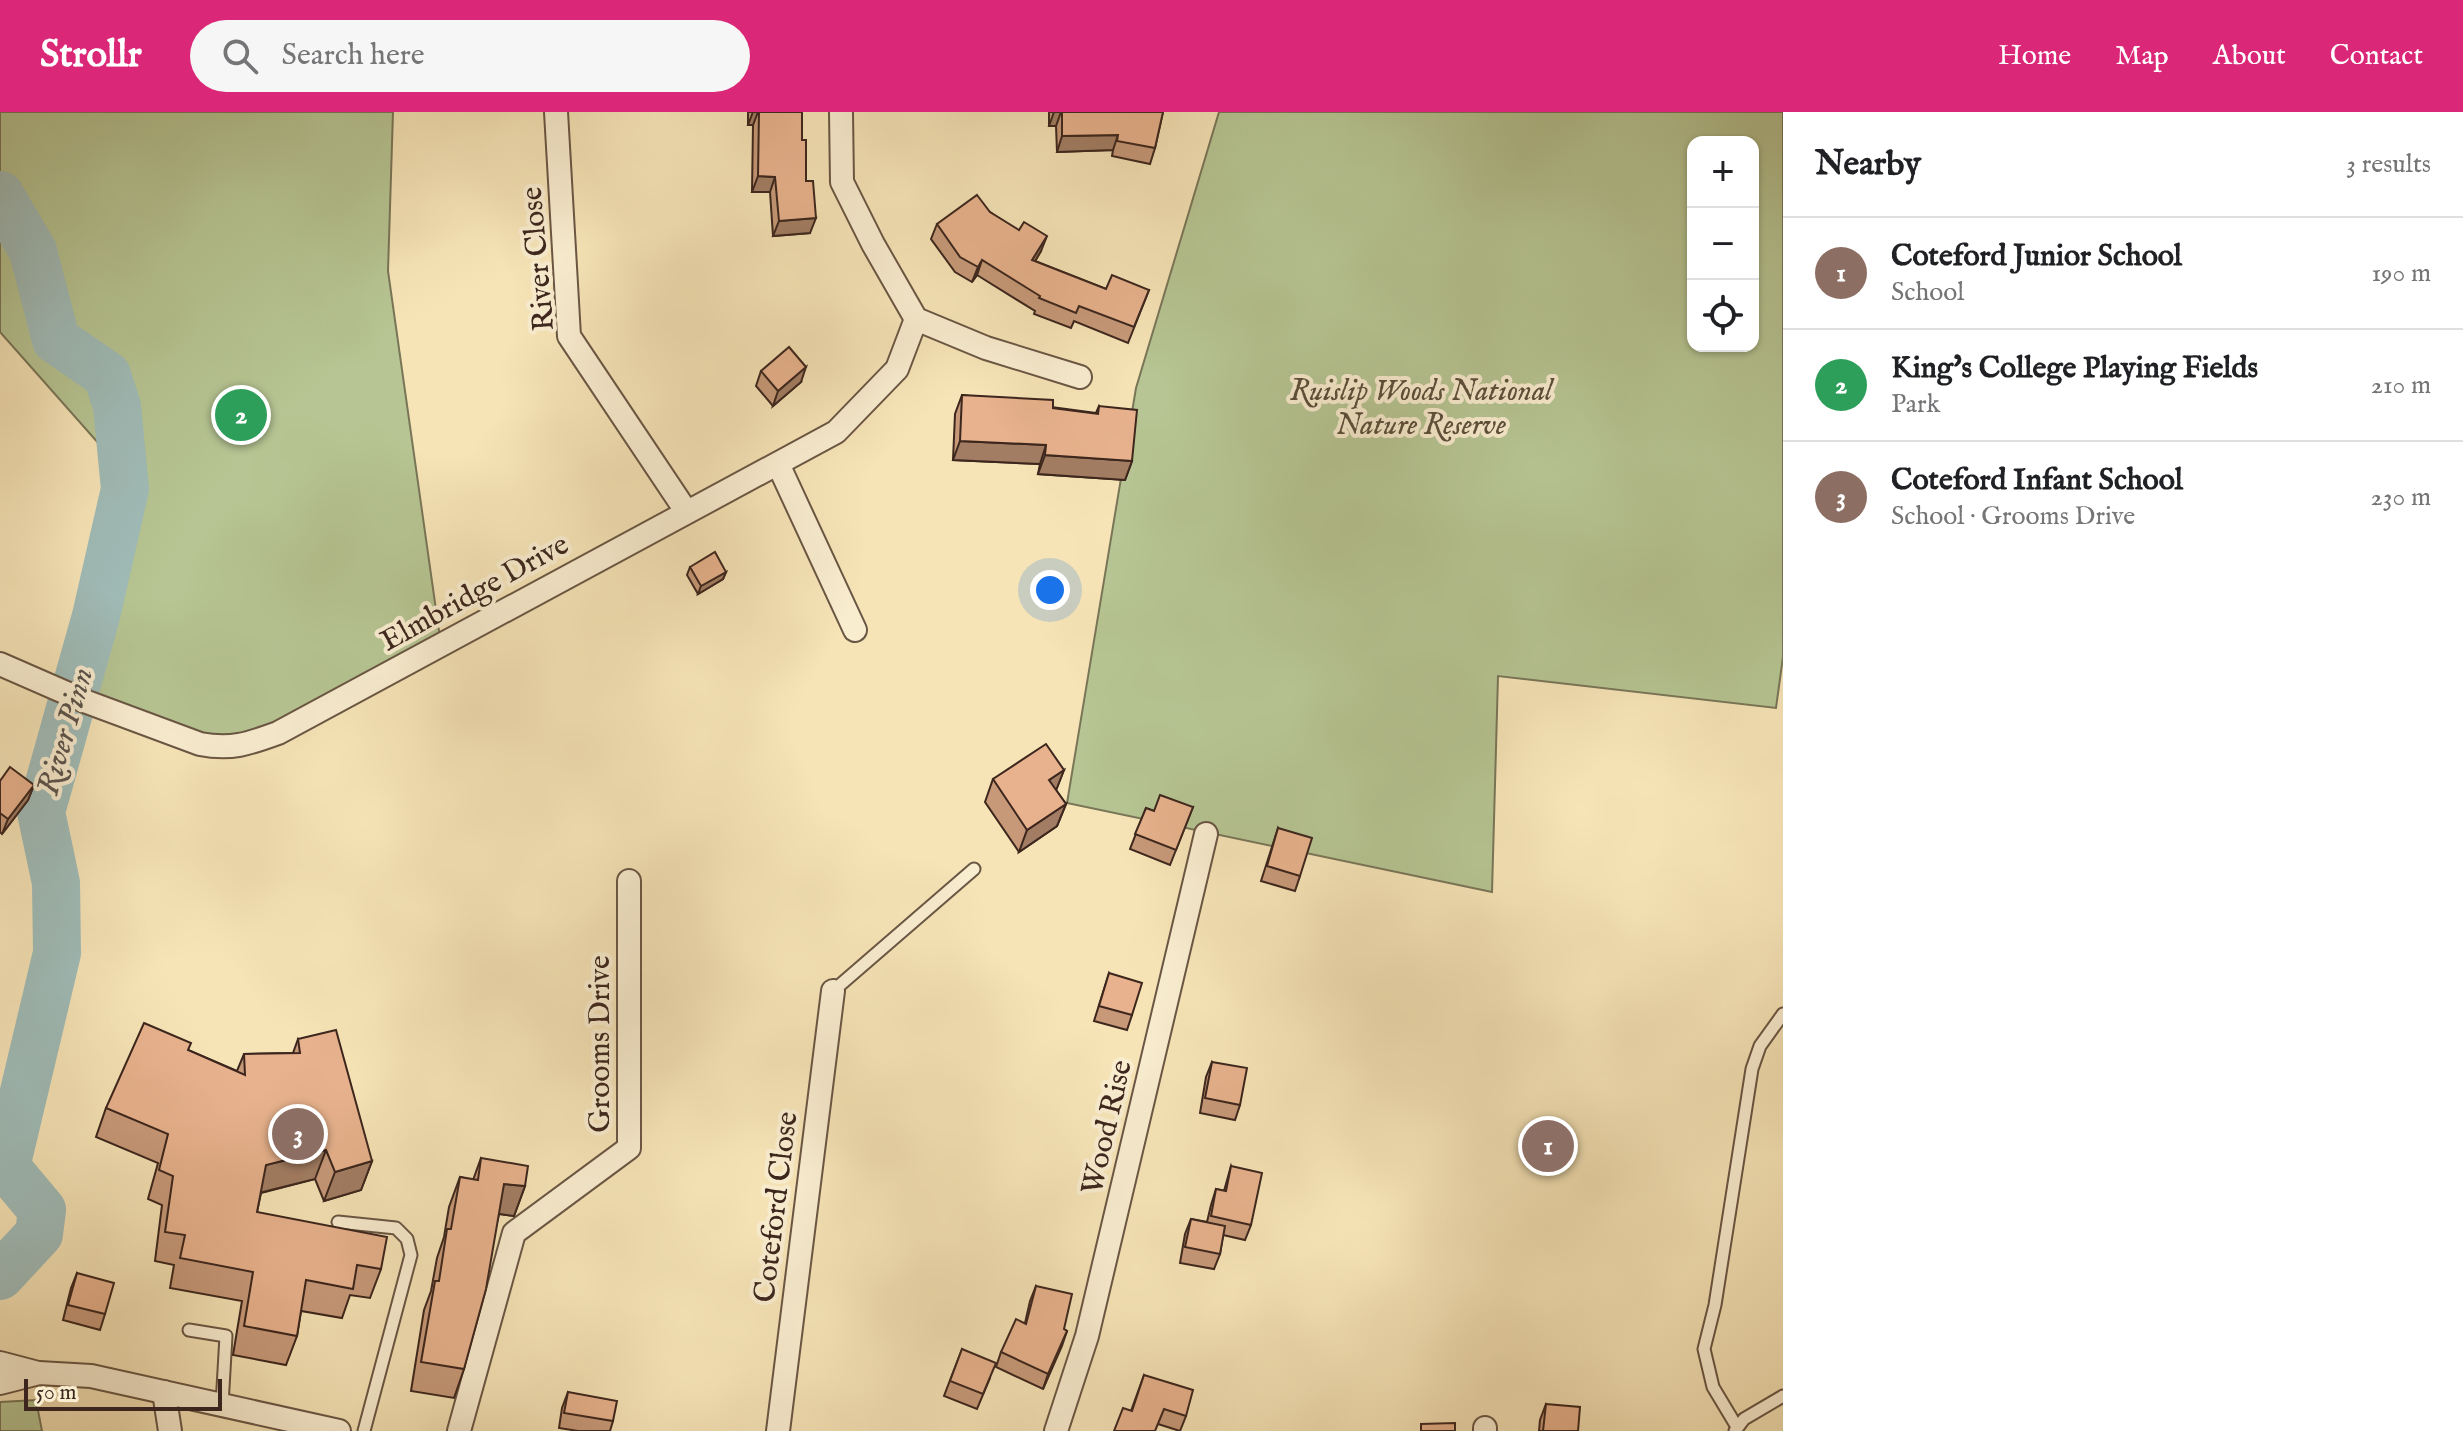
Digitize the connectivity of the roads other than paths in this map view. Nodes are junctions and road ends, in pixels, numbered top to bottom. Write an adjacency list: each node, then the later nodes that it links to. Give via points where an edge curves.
1 (556, 112): 6 (street, River Close, via 569,336)
2 (841, 112): 3 (street, via 842,182)
3 (916, 319): 4 (street, via 986,348); 5 (street, Elmbridge Drive, via 897,369 836,432)
4 (1080, 377)
5 (778, 464): 6 (street, Elmbridge Drive); 7 (street)
6 (686, 511): 8 (street, Elmbridge Drive, via 240,747 217,747 124,716)
7 (855, 630)
8 (0, 664)
9 (1206, 834): 28 (street, Wood Rise, via 1087,1336)
10 (974, 869): 12 (lane)
11 (629, 881): 26 (street, Grooms Drive, via 629,1148 514,1233)
12 (833, 991): 27 (street, Coteford Close)
13 (1783, 1014): 22 (lane, via 1760,1046 1752,1069 1704,1349 1713,1387)
14 (338, 1222): 25 (lane, via 396,1228 407,1239 411,1255)
15 (189, 1330): 21 (lane, via 226,1336)
16 (0, 1363): 17 (street)
17 (39, 1373): 18 (street); 19 (street, via 91,1376)
18 (0, 1383)
19 (164, 1392): 21 (street); 23 (street)
20 (1783, 1396): 22 (lane)
21 (222, 1405): 24 (street)
22 (1736, 1429)
23 (170, 1431)
24 (339, 1431)
25 (364, 1431)
26 (459, 1431)
27 (778, 1431)
28 (1056, 1431)

